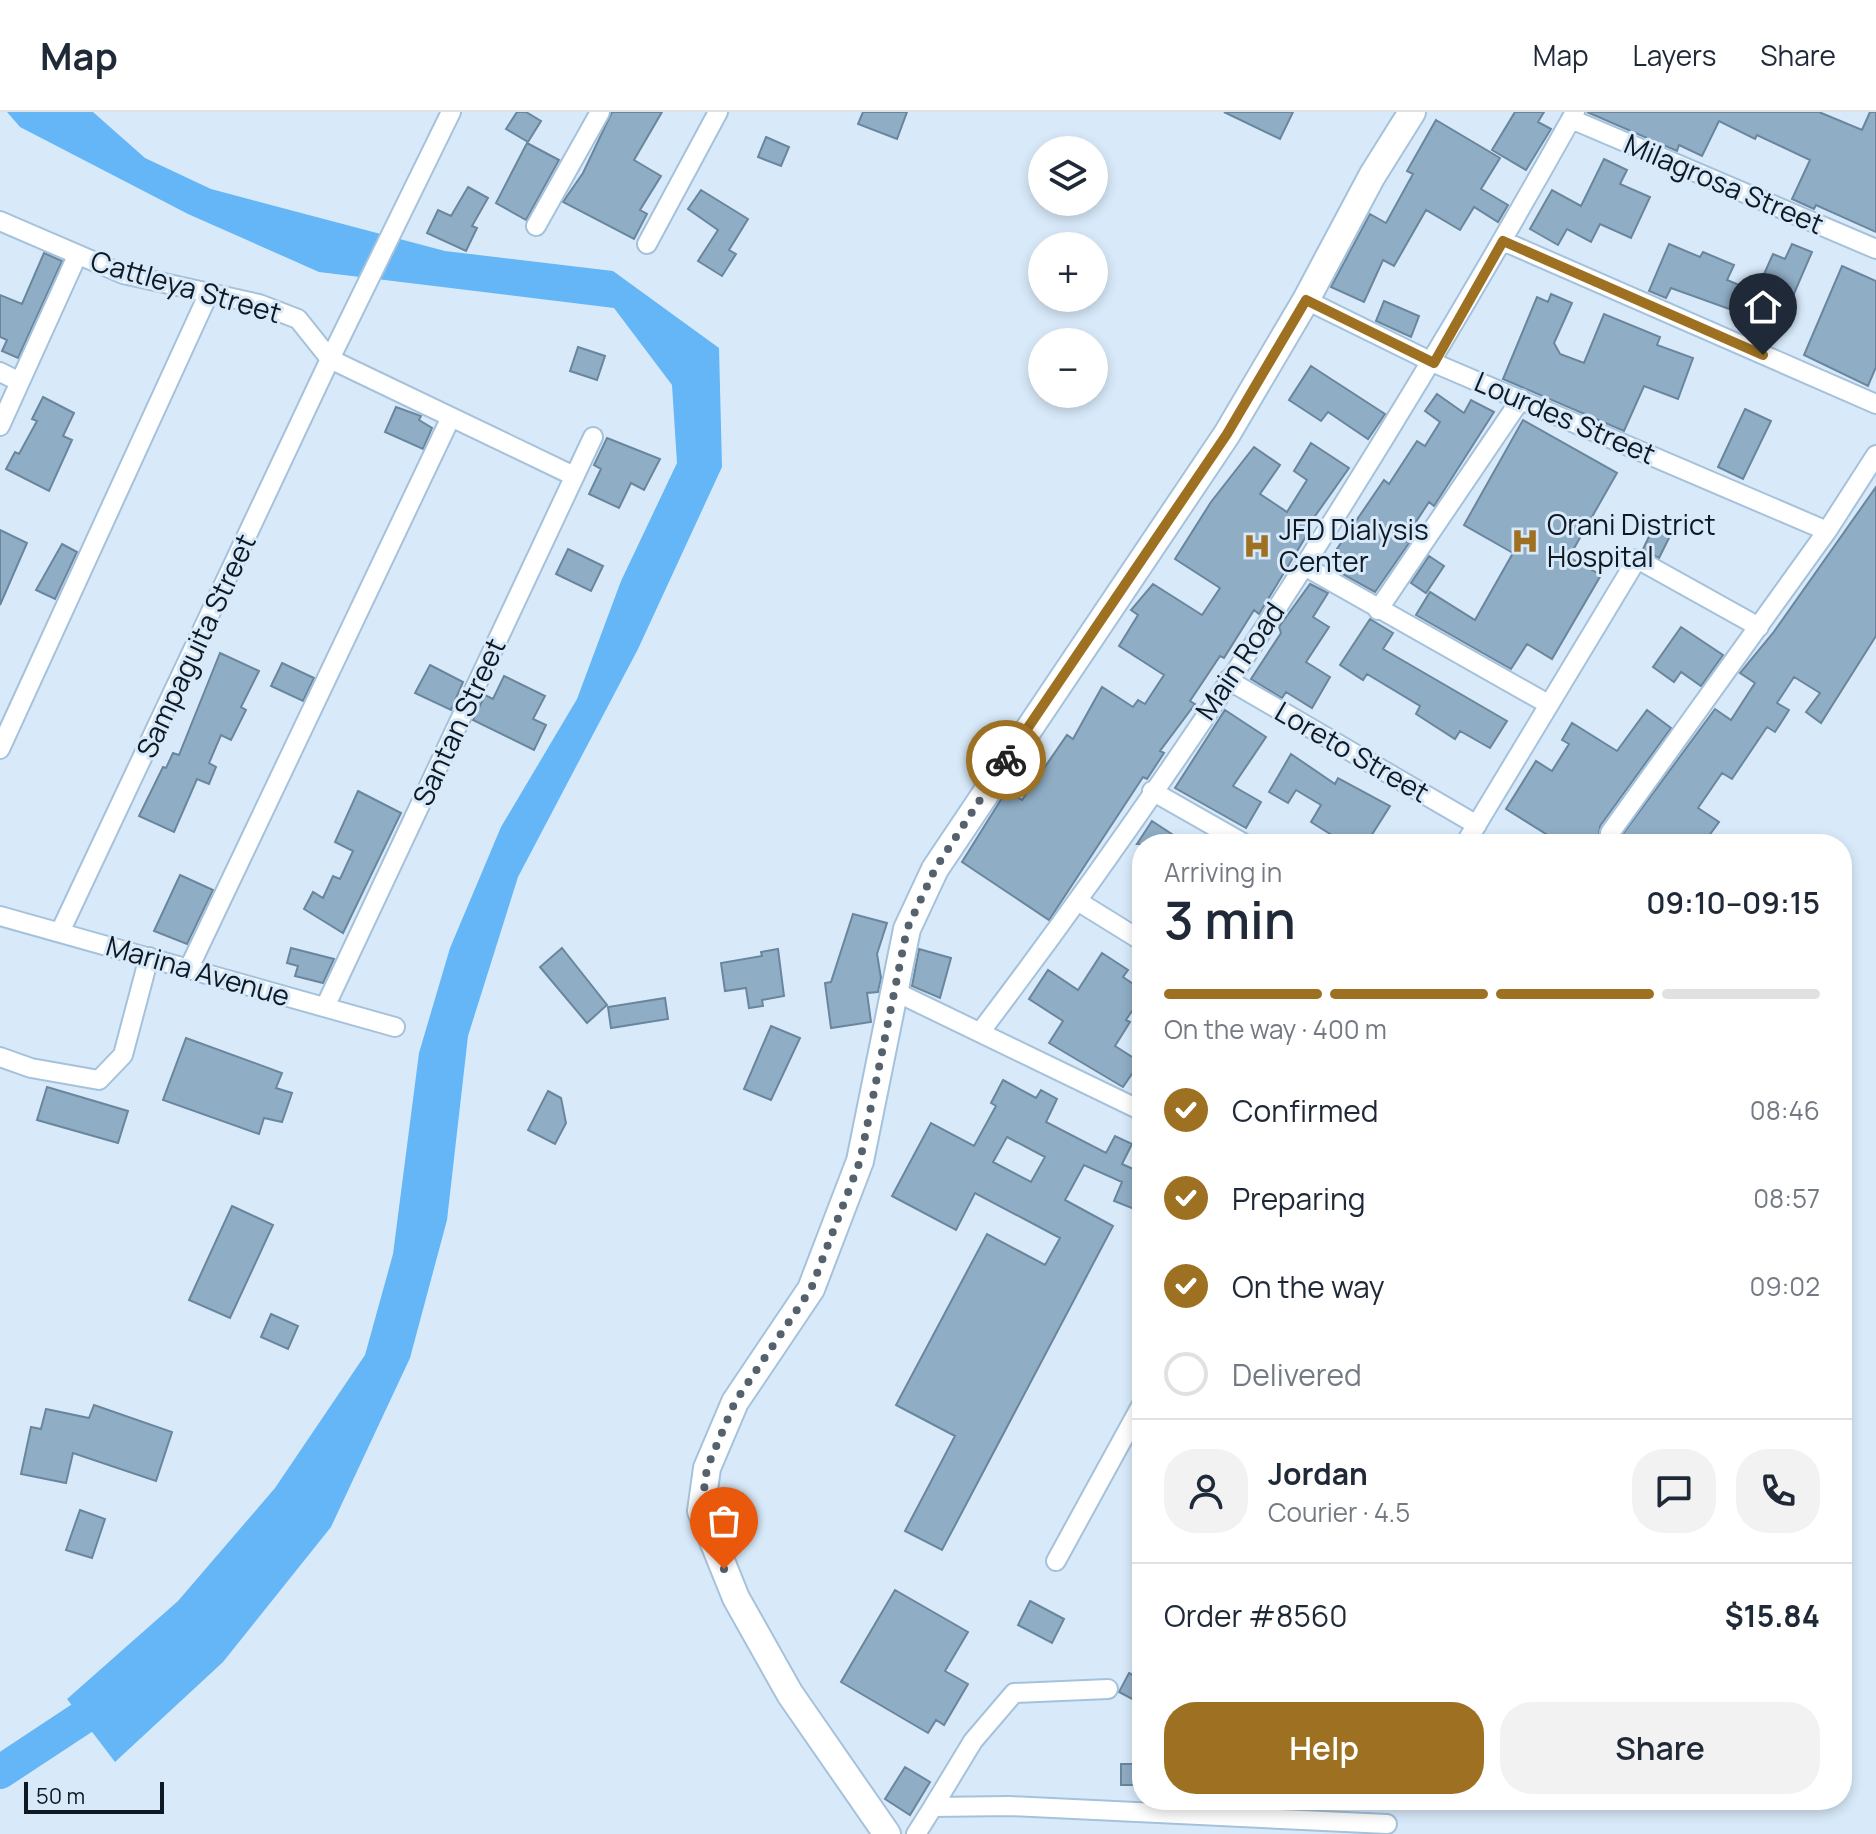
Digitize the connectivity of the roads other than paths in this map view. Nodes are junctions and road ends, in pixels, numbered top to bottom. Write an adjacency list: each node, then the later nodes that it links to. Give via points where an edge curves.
1 (451, 112): 14 (street, Sampaguita Street)
2 (600, 112): 7 (street)
3 (718, 112): 9 (street)
4 (1412, 112): 13 (street)
5 (1573, 116): 8 (street, Main Road); 10 (street, Milagrosa Street)
6 (0, 221): 11 (street, Cattleya Street)
7 (536, 226)
8 (1503, 241): 15 (street, Main Road); 19 (street)
9 (647, 244)
10 (1876, 249)
11 (77, 256): 12 (street, Cattleya Street, via 123,274); 17 (street)
12 (208, 295): 14 (street, Cattleya Street, via 259,304 298,319); 31 (street)
13 (1306, 300): 15 (street, Lourdes Street); 43 (street, via 1227,434 935,869 907,929)
14 (330, 359): 20 (street, Cattleya Street); 39 (street, Sampaguita Street)
15 (1434, 363): 18 (street, Lourdes Street); 26 (street, Main Road)
16 (0, 372): 17 (street)
17 (20, 382): 21 (street)
18 (1521, 399): 25 (street, Lourdes Street); 27 (street)
19 (1876, 404)
20 (451, 417): 24 (street, Cattleya Street); 42 (street)
21 (0, 426)
22 (593, 437): 24 (street, Santan Street)
23 (1876, 455): 25 (street)
24 (574, 476): 44 (street, Santan Street)
25 (1827, 531): 28 (street)
26 (1306, 567): 27 (street); 29 (street, Main Road)
27 (1378, 610): 30 (street)
28 (1759, 627): 30 (street, via 1637,559); 34 (street)
29 (1228, 680): 32 (street, Main Road); 33 (street, Loreto Street)
30 (1548, 704): 33 (street)
31 (0, 749)
32 (1152, 791): 35 (street); 37 (street, Main Road)
33 (1477, 825): 36 (street)
34 (1610, 833)
35 (1227, 834)
36 (1471, 834)
37 (1079, 902): 40 (street); 46 (street, Main Road)
38 (0, 916): 39 (street, Marina Avenue)
39 (60, 932): 41 (street, Marina Avenue)
40 (1132, 935)
41 (149, 957): 42 (street, Marina Avenue); 47 (street, via 123,1055 99,1080)
42 (189, 968): 44 (street, Marina Avenue)
43 (896, 992): 46 (street); 54 (street, via 860,1161 829,1245 811,1289 735,1402 707,1468 701,1511 736,1598 790,1694)
44 (325, 1007): 45 (street, Marina Avenue)
45 (395, 1027)
46 (981, 1031): 48 (street)
47 (0, 1057)
48 (1132, 1106)
49 (1132, 1422): 50 (street)
50 (1056, 1561)
51 (1108, 1689): 52 (street, via 1014,1693 973,1741)
52 (933, 1807): 53 (street); 55 (street)
53 (1387, 1824)
54 (887, 1834)
55 (916, 1834)

